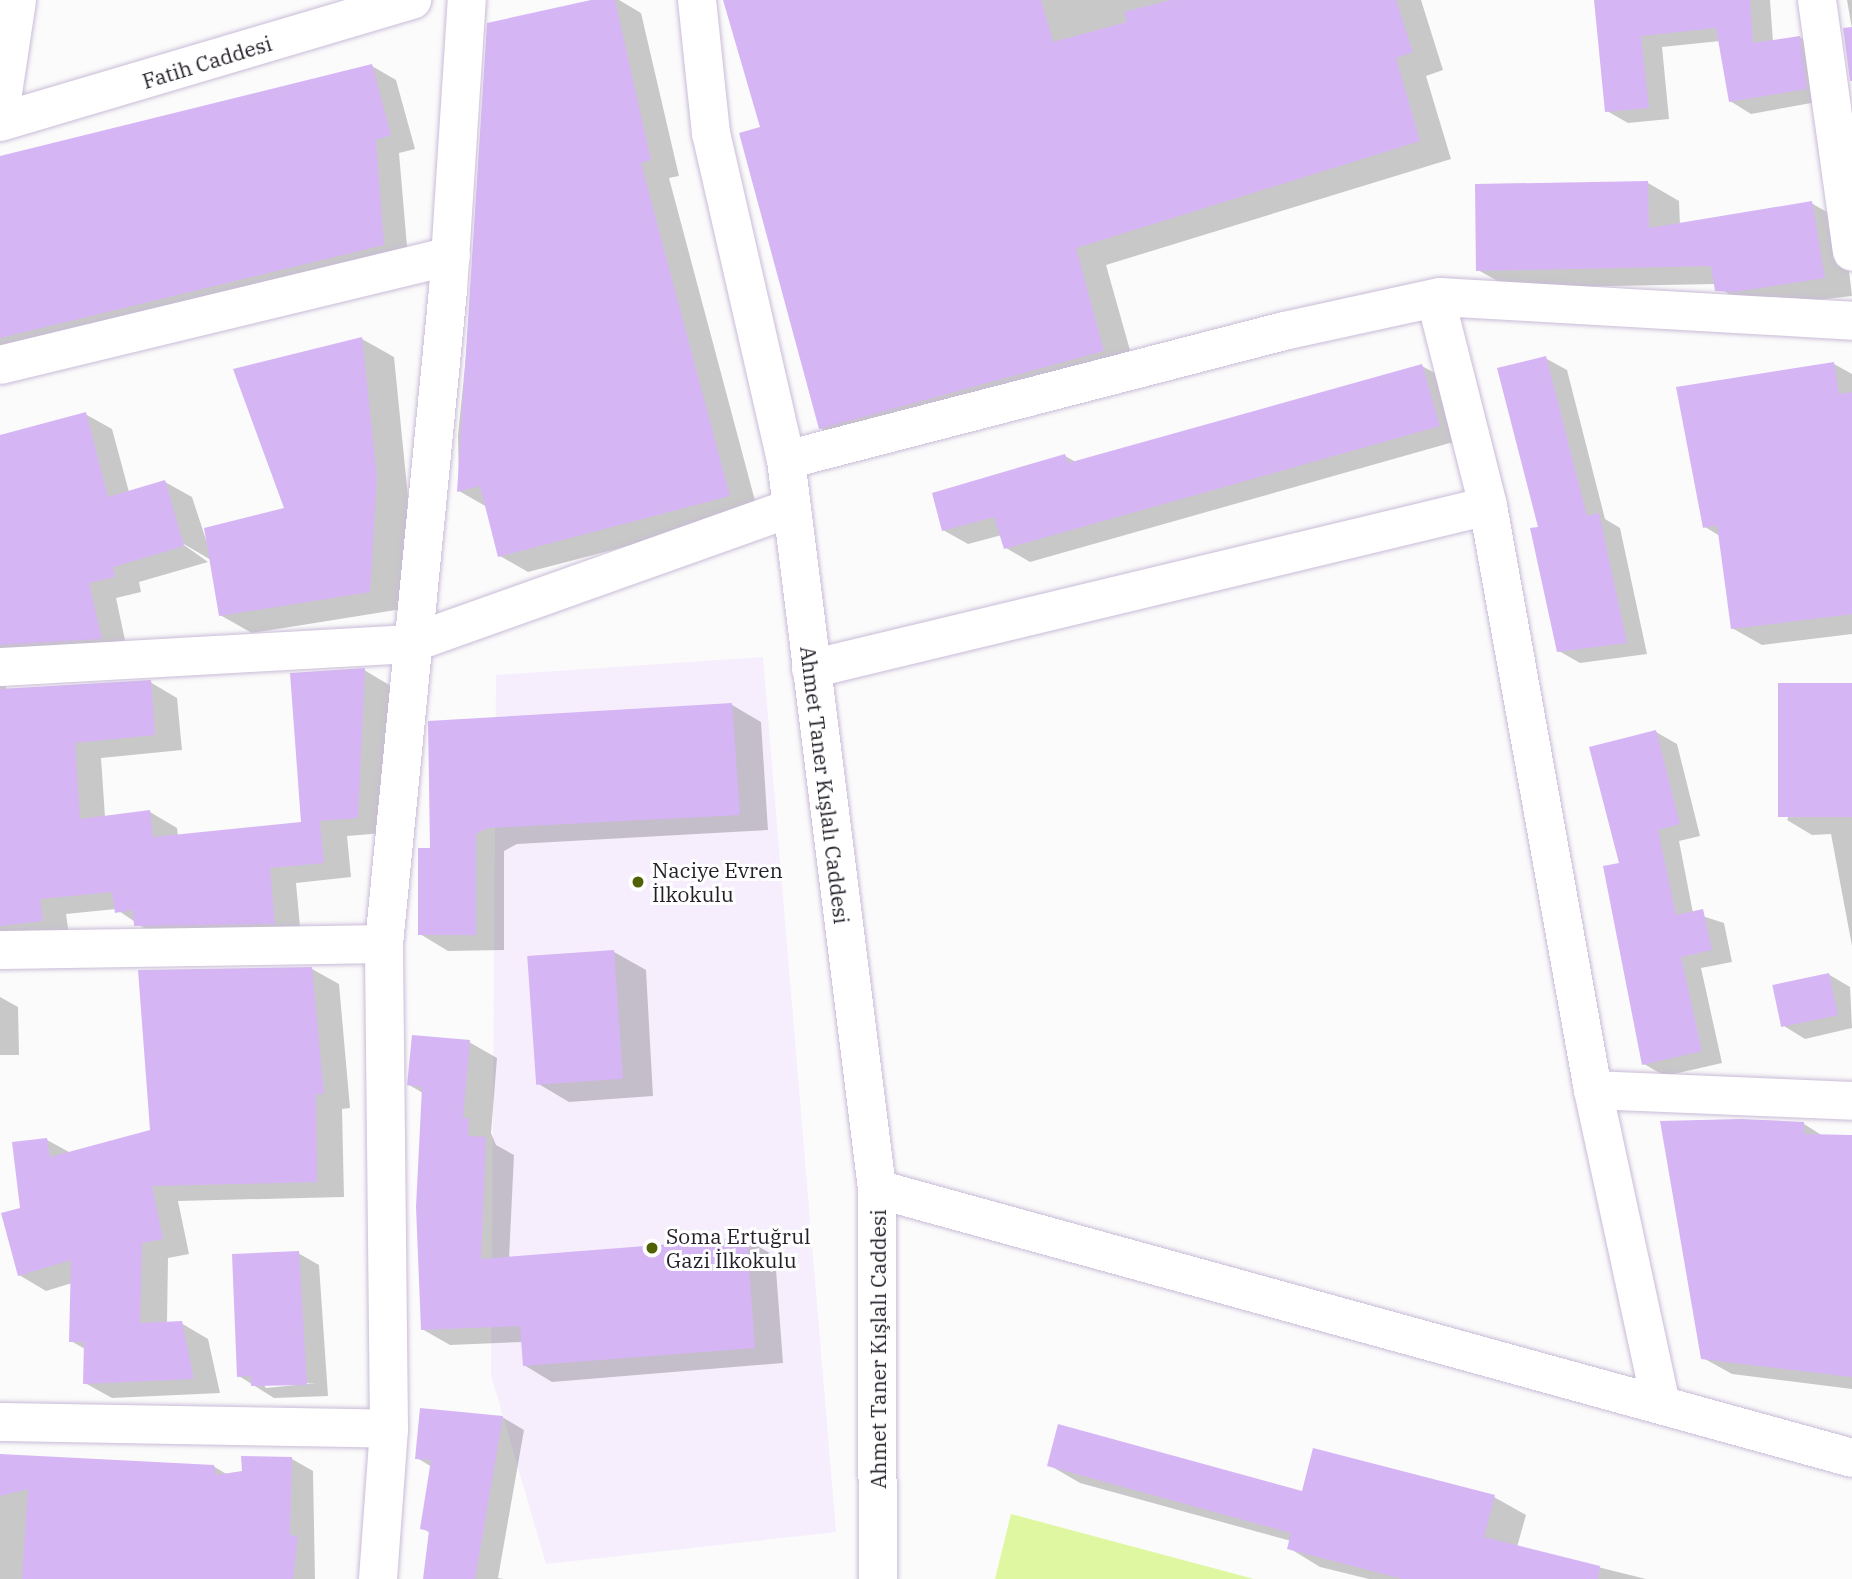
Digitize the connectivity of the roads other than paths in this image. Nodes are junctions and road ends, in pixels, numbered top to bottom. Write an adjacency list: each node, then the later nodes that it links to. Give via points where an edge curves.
1 (17, 0): 6 (street)
2 (412, 0): 7 (street, Fatih Caddesi)
3 (467, 0): 9 (street)
4 (697, 0): 13 (street, Ahmet Taner Kışlalı Caddesi, via 711,133)
5 (1817, 0): 8 (street)
6 (0, 113)
7 (0, 122)
8 (1852, 252)
9 (451, 256): 12 (street); 16 (street)
10 (1437, 300): 11 (street); 13 (street, via 1284,331); 14 (street)
11 (1852, 321)
12 (0, 365)
13 (786, 460): 15 (street, Ahmet Taner Kışlalı Caddesi)
14 (1488, 506): 18 (street); 21 (street)
15 (789, 509): 16 (street); 18 (street, Ahmet Taner Kışlalı Caddesi)
16 (410, 645): 17 (street); 19 (street)
17 (0, 667)
18 (811, 669): 23 (street, Ahmet Taner Kışlalı Caddesi)
19 (384, 944): 20 (street); 26 (street)
20 (0, 950)
21 (1593, 1090): 22 (street); 24 (street)
22 (1852, 1101)
23 (877, 1189): 24 (street); 29 (street, Ahmet Taner Kışlalı Caddesi)
24 (1660, 1401): 27 (street)
25 (0, 1422): 26 (street)
26 (389, 1429): 28 (street)
27 (1852, 1458)
28 (378, 1579)
29 (878, 1579)

